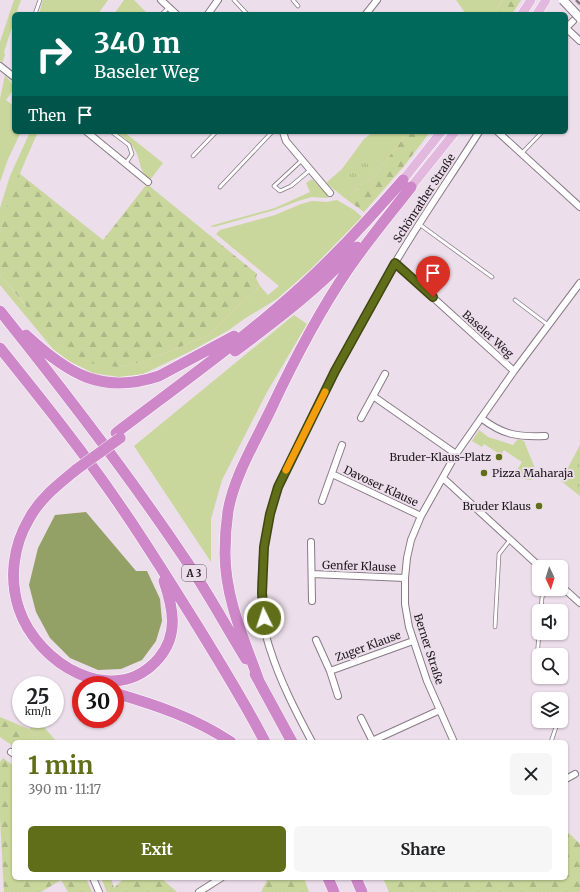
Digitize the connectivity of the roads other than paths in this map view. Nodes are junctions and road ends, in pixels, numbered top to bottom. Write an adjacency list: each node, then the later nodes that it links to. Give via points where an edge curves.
1 (40, 0): 12 (lane)
2 (161, 0): 11 (street)
3 (218, 0): 15 (street)
4 (234, 0): 16 (lane)
5 (293, 0): 10 (lane)
6 (377, 0): 17 (street)
7 (531, 0): 18 (main road)
8 (546, 0): 19 (main road)
9 (563, 0): 20 (street, bridge)
10 (298, 6)
11 (169, 7): 13 (lane); 14 (street)
12 (36, 12)
13 (164, 12)
14 (174, 12)
15 (209, 12)
16 (245, 12)
17 (368, 12)
18 (523, 12)
19 (538, 12)
20 (577, 19): 21 (street)
21 (568, 26)
22 (568, 30): 23 (street)
23 (580, 41)
24 (0, 66): 25 (street)
25 (12, 75)
26 (90, 134): 39 (street)
27 (115, 134): 39 (lane, via 129,145 132,154)
28 (214, 134): 37 (lane)
29 (270, 134): 43 (lane)
30 (284, 134): 38 (street, via 286,141)
31 (440, 134): 42 (main road)
32 (453, 134): 42 (main road)
33 (478, 134): 46 (street, Schönrather Straße)
34 (500, 134): 36 (street)
35 (540, 134): 36 (lane)
36 (521, 154): 45 (street)
37 (193, 156)
38 (302, 160): 40 (street); 40 (lane, via 274,186 280,191 291,186)
39 (126, 163): 41 (street)
40 (311, 170): 44 (street)
41 (148, 182)
42 (408, 186): 52 (highway); 60 (highway, via 337,268 309,294); 83 (highway, via 349,268 315,322 250,452 234,490 225,530 226,578)
43 (220, 187)
44 (330, 193)
45 (580, 207)
46 (419, 224): 47 (street, Schönrather Straße); 48 (lane)
47 (395, 263): 55 (street, Baseler Weg); 92 (street, Schönrather Straße, via 335,371 278,487 264,547 262,593 265,631 275,664)
48 (492, 277)
49 (580, 283): 53 (street, Berner Straße)
50 (515, 300): 53 (lane)
51 (0, 311): 52 (highway, via 63,366 93,379 120,383 159,376); 83 (highway, A 3, via 66,393 144,498 184,557)
52 (266, 318): 60 (highway)
53 (548, 325): 55 (street, Berner Straße)
54 (0, 348): 72 (highway, A 3, via 70,436)
55 (514, 371): 59 (street, Berner Straße)
56 (385, 374): 57 (street)
57 (373, 396): 58 (street); 63 (street)
58 (361, 418)
59 (481, 418): 61 (street, via 496,429 515,436); 63 (street, Berner Straße)
60 (118, 435): 64 (highway)
61 (545, 436)
62 (342, 445): 65 (street, Davoser Klause)
63 (456, 454): 66 (street, Berner Straße)
64 (75, 466): 72 (highway, via 35,509 24,527 17,547 13,574 16,600 24,622 46,653 72,670 110,682 134,677 154,664 168,644 173,621 170,597); 82 (highway, via 44,488 32,502 22,517 13,539 8,563 10,594 24,633 48,662)
65 (332, 474): 67 (street, Davoser Klause); 68 (street, Davoser Klause)
66 (443, 478): 68 (street, Berner Straße); 69 (street)
67 (322, 501)
68 (421, 516): 74 (street, Berner Straße, via 411,540)
69 (510, 540): 71 (street); 78 (lane, via 499,554)
70 (312, 542): 73 (street, Genfer Klause)
71 (532, 560)
72 (157, 562): 90 (highway, A 3, via 218,659)
73 (312, 574): 74 (street, Genfer Klause); 76 (street, Genfer Klause)
74 (405, 578): 80 (street, Berner Straße, via 405,604)
75 (568, 592): 77 (street)
76 (312, 601)
77 (580, 603)
78 (495, 627)
79 (316, 640): 81 (street, Zuger Klause)
80 (414, 640): 81 (street, Zuger Klause); 86 (street, Berner Straße, via 427,681)
81 (330, 671): 85 (street, Zuger Klause)
82 (72, 676)
83 (259, 681): 91 (highway, A 3)
84 (124, 696): 89 (highway, via 186,717)
85 (338, 696)
86 (440, 710): 94 (street); 95 (street, Berner Straße)
87 (361, 718): 93 (street)
88 (556, 728): 96 (lane)
89 (228, 740)
90 (264, 740)
91 (291, 740)
92 (311, 740)
93 (372, 740)
94 (377, 740)
95 (453, 740)
96 (552, 740)
97 (575, 774): 98 (street)
98 (568, 778)
99 (94, 880): 104 (street)
100 (218, 880): 103 (street)
101 (329, 880): 105 (highway)
102 (357, 880): 106 (highway)
103 (202, 891)
104 (99, 892)
105 (334, 892)
106 (362, 892)

